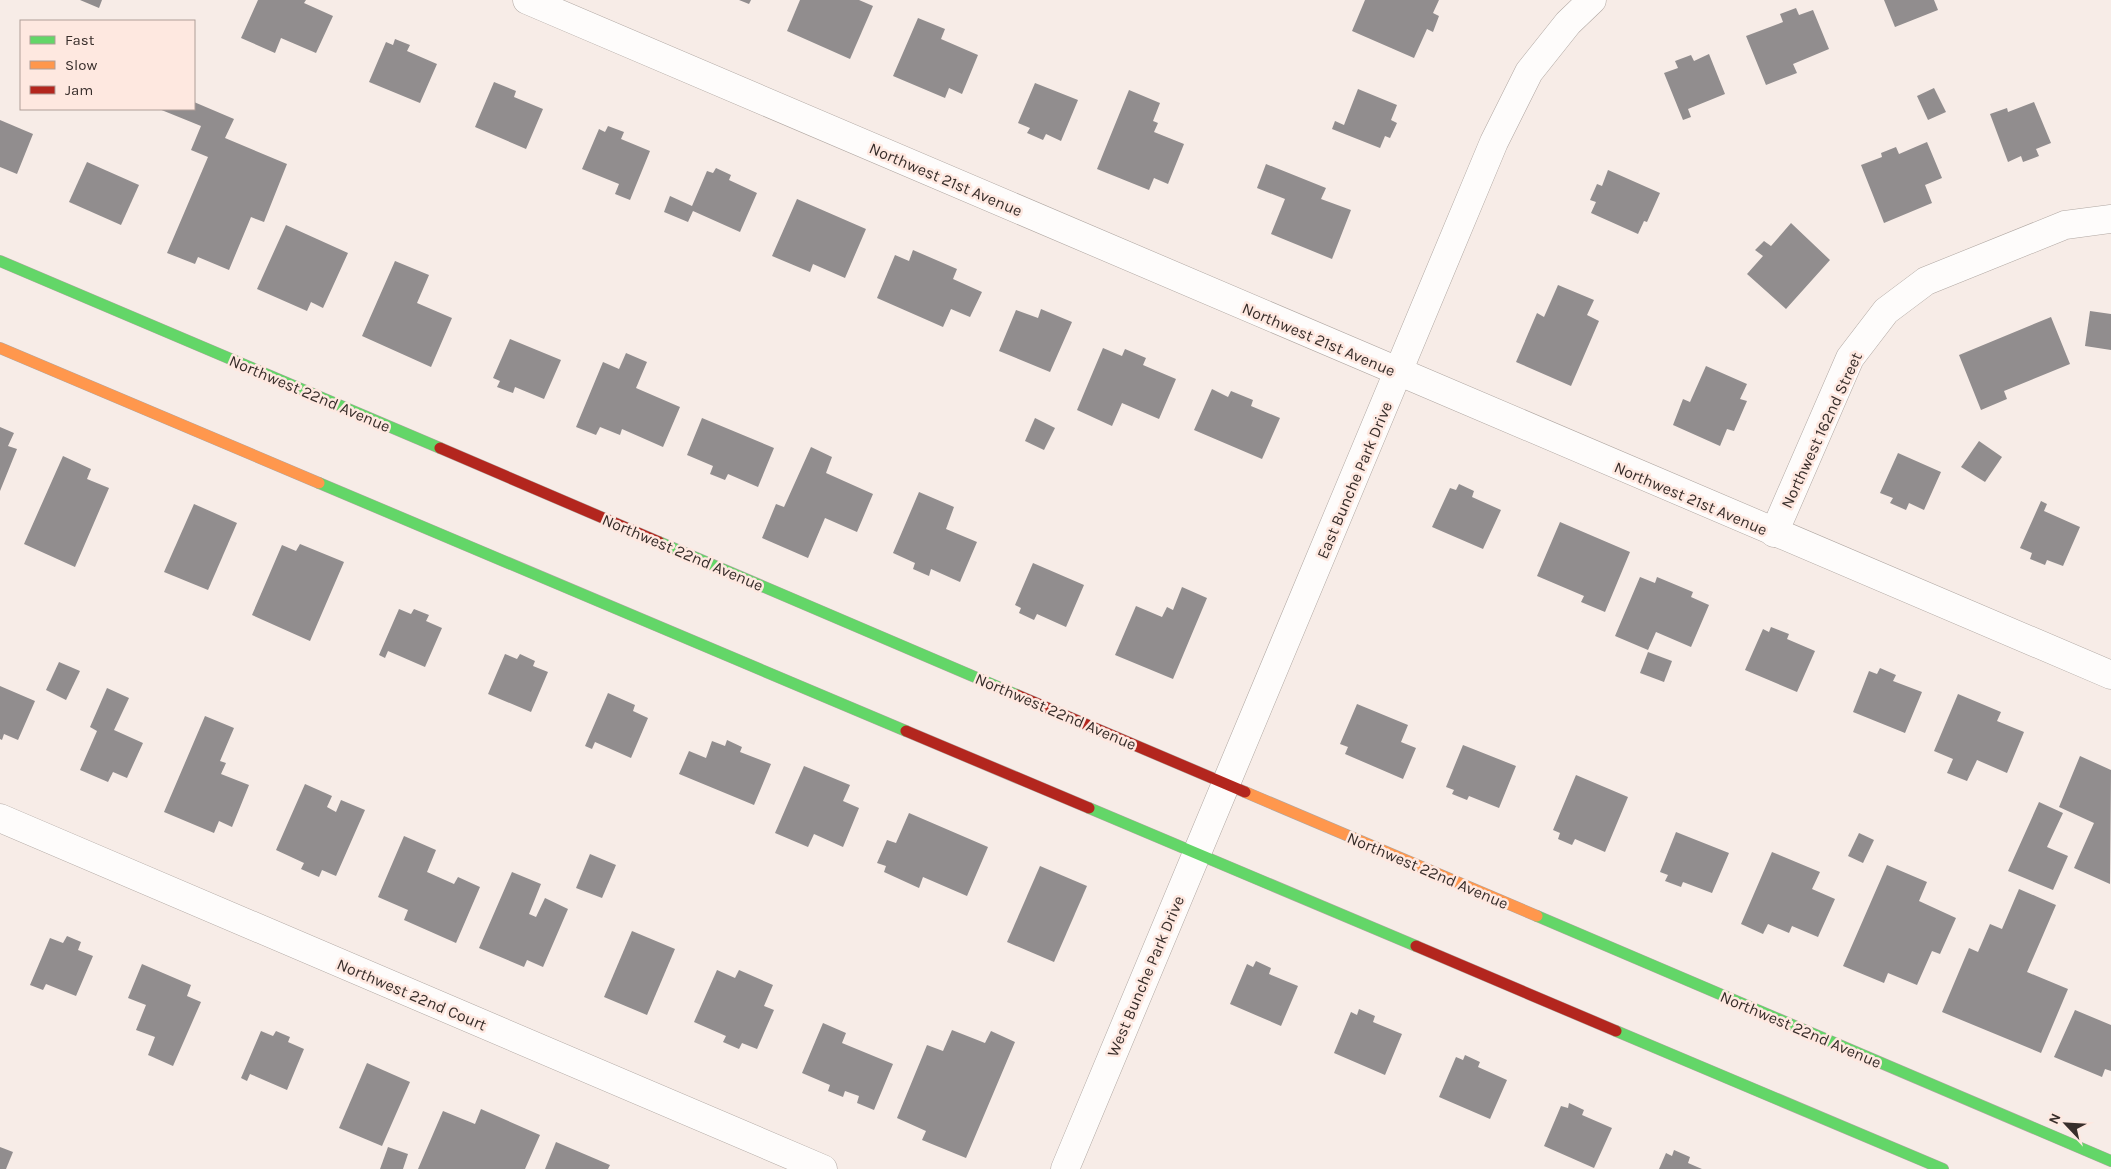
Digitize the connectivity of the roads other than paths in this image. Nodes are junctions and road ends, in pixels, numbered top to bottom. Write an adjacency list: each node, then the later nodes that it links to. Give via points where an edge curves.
1 (527, 0): 6 (street, Northwest 21st Avenue)
2 (1592, 0): 6 (street, East Bunche Park Drive, via 1568,23 1525,81 1494,142)
3 (2111, 219): 7 (street, Northwest 162nd Street, via 2065,226 1926,281 1886,311 1850,358)
4 (0, 261): 9 (main road, Northwest 22nd Avenue)
5 (0, 348): 11 (main road)
6 (1399, 373): 7 (street, Northwest 21st Avenue); 9 (street, East Bunche Park Drive)
7 (1774, 533): 8 (street, Northwest 21st Avenue)
8 (2111, 675)
9 (1226, 784): 11 (street, West Bunche Park Drive); 12 (main road, Northwest 22nd Avenue)
10 (0, 818): 13 (street, Northwest 22nd Court)
11 (1197, 854): 14 (street, West Bunche Park Drive); 15 (main road)
12 (2111, 1161)
13 (824, 1169)
14 (1064, 1169)
15 (1943, 1169)

